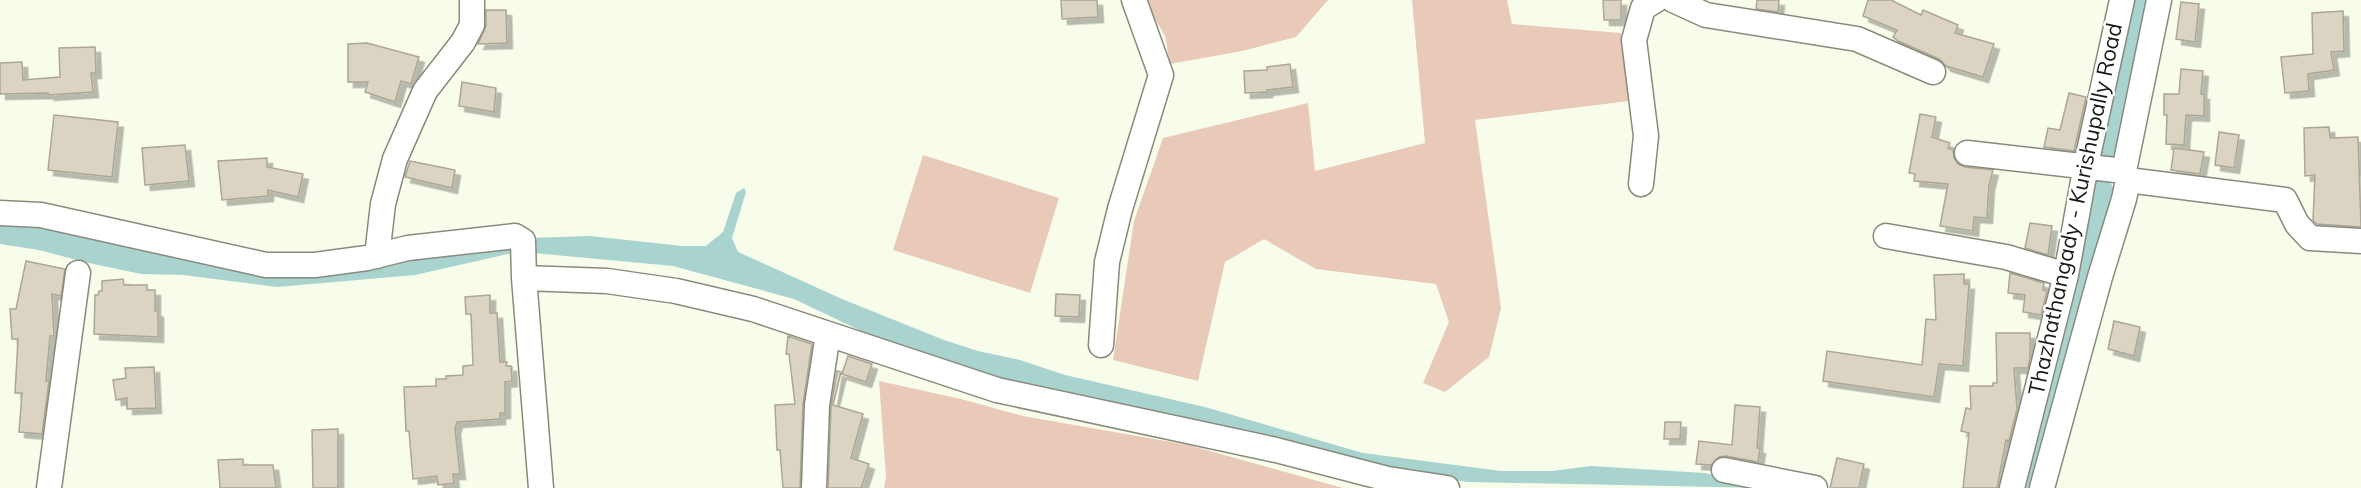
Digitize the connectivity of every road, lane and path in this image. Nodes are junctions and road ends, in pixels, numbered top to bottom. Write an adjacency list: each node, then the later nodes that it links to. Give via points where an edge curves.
1 (472, 0): 15 (street, via 472,25 425,91 395,159 383,204)
2 (1134, 0): 20 (street, via 1161,75 1107,262)
3 (1656, 0): 11 (street, via 1643,8 1634,40 1646,136)
4 (1673, 0): 7 (street, via 1706,15 1857,39)
5 (2122, 0): 9 (street, Thazhathangady - Kurishupally Road)
6 (2158, 0): 10 (street)
7 (1933, 72)
8 (1967, 153): 9 (street)
9 (2088, 166): 10 (street); 18 (street, Thazhathangady - Kurishupally Road)
10 (2123, 174): 14 (street, via 2285,200 2310,238); 28 (street, via 2124,199)
11 (1641, 184)
12 (0, 213): 15 (street, via 41,215 266,265 315,264)
13 (1886, 236): 18 (street, via 2006,257)
14 (2361, 242)
15 (377, 255): 16 (street, via 515,236)
16 (524, 260): 19 (street, via 607,281 676,291 753,309); 23 (street)
17 (78, 273): 22 (street)
18 (2066, 275): 27 (street, Thazhathangady - Kurishupally Road)
19 (828, 334): 24 (street, via 817,405); 25 (street, via 997,390 1276,450 1388,479)
20 (1101, 345)
21 (1724, 470): 26 (street)
22 (49, 488)
23 (542, 488)
24 (814, 488)
25 (1447, 488)
26 (1815, 488)
27 (2012, 488)
28 (2042, 488)

